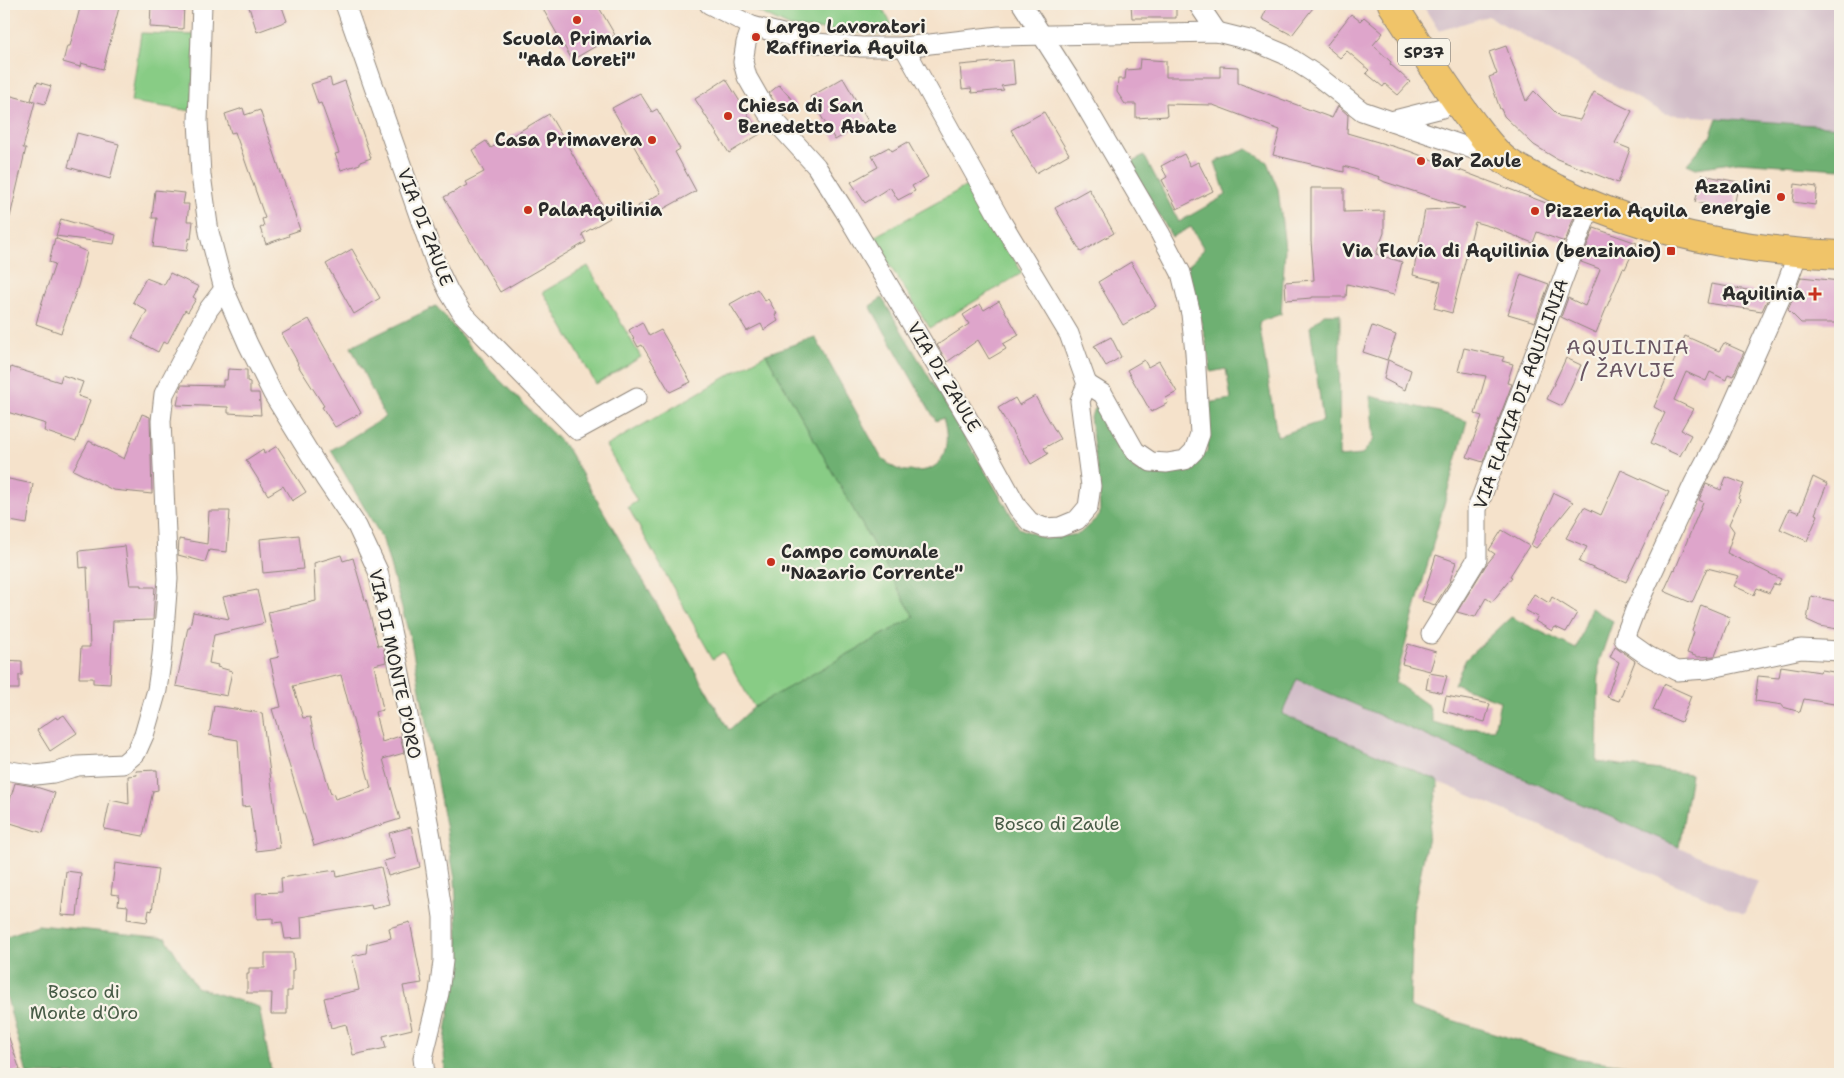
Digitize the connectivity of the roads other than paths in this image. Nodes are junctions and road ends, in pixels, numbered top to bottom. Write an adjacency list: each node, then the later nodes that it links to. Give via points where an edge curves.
1 (202, 4): 17 (street, VIA DI MONTE D'ORO, via 198,121 201,175 209,232)
2 (345, 4): 19 (street, VIA DI ZAULE, via 437,267 462,313 577,430)
3 (709, 4): 7 (street)
4 (1022, 4): 9 (street)
5 (1198, 4): 8 (street)
6 (1392, 4): 11 (main road, SP37)
7 (752, 26): 10 (street, via 817,43); 18 (street, VIA DI ZAULE, via 743,62 747,77 767,112 816,166 844,210 1018,508 1030,522 1045,528 1060,527 1077,520 1088,507 1090,486 1080,400)
8 (1217, 32): 9 (street); 12 (street, via 1253,40 1284,54 1362,111)
9 (1041, 35): 10 (street, via 964,39); 18 (street, via 1071,81 1181,273 1191,314 1195,353 1200,434 1194,451 1185,460 1151,462 1135,451 1103,394)
10 (904, 47): 18 (street, via 1069,334)
11 (1456, 99): 12 (street, via 1442,108); 13 (main road, SP37)
12 (1389, 121): 13 (street)
13 (1505, 160): 14 (main road, SP37)
14 (1591, 204): 15 (main road, SP37, via 1639,223 1718,243); 20 (street, VIA FLAVIA DI AQUILINIA, via 1477,509 1477,559)
15 (1798, 253): 16 (main road, SP37); 21 (street, via 1719,436 1694,483 1624,639 1677,671 1707,669 1801,649)
16 (1840, 255)
17 (224, 289): 22 (street, via 208,310 164,394 161,420 168,579 161,664 144,735 136,752 123,764 78,766 36,775); 23 (street, VIA DI MONTE D'ORO, via 273,394 357,526 378,571 431,836 443,917 443,961 423,1058)
18 (1087, 384)
19 (637, 397)
20 (1430, 634)
21 (1840, 651)
22 (4, 770)
23 (425, 1074)

